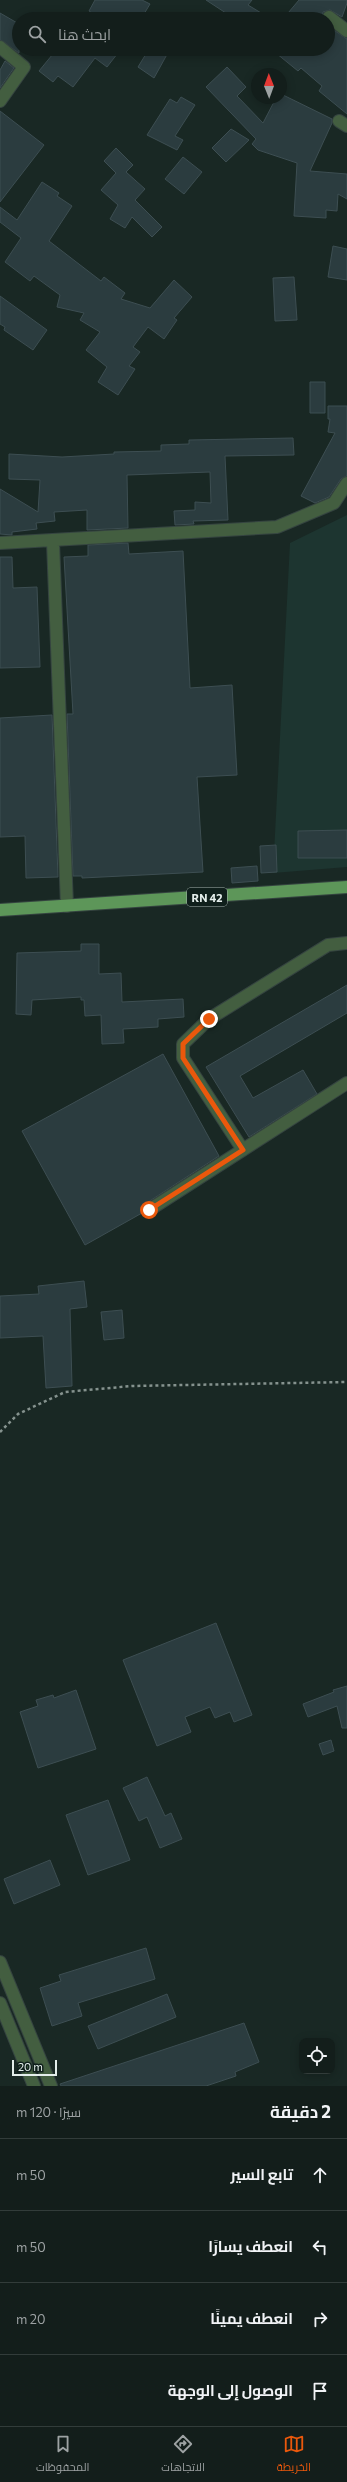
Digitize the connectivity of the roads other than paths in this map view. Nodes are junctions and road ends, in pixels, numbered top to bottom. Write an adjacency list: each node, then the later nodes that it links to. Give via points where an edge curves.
1 (335, 22): 2 (street)
2 (347, 31)
3 (0, 47): 4 (street, via 24,67)
4 (0, 101)
5 (347, 483): 6 (street, via 334,503 278,528)
6 (52, 542): 7 (street); 9 (street)
7 (0, 544)
8 (347, 887): 9 (main road, RN 42)
9 (67, 906): 10 (main road, RN 42)
10 (0, 910)
11 (347, 943): 13 (street, via 328,945 209,1019 183,1044 183,1058)
12 (347, 1083): 13 (street)
13 (243, 1150): 14 (street)
14 (149, 1210)
15 (0, 1962): 18 (street)
16 (0, 2003): 17 (street)
17 (34, 2086)
18 (51, 2086)

